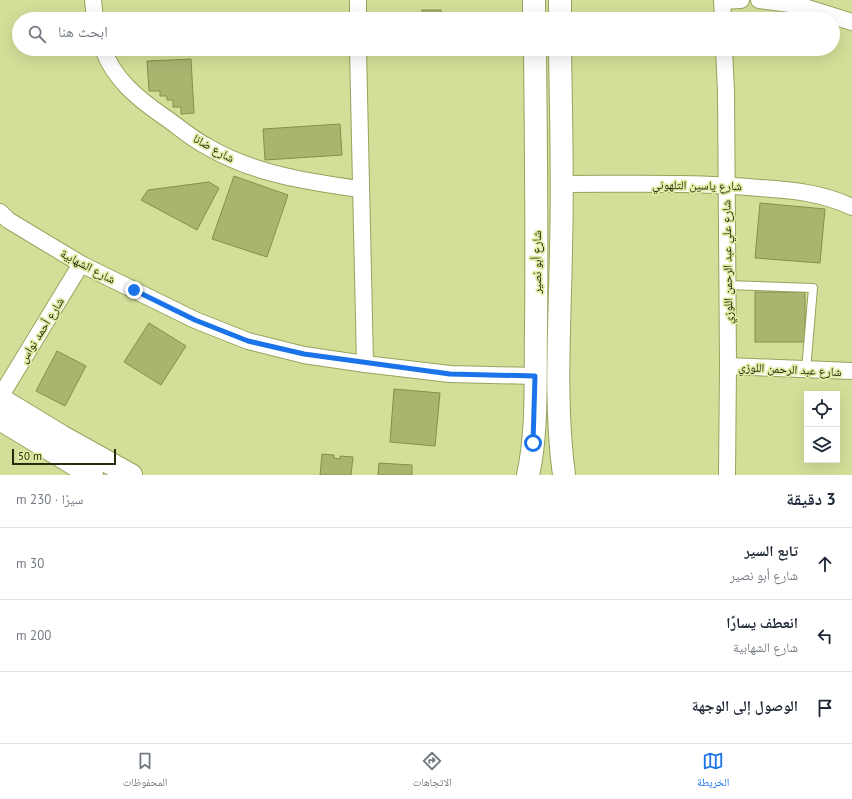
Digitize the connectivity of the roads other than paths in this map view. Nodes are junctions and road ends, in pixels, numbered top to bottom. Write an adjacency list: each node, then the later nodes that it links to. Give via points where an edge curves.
1 (93, 0): 8 (street)
2 (358, 0): 9 (street)
3 (534, 0): 10 (main road)
4 (560, 0): 11 (main road)
5 (722, 0): 6 (street); 12 (street)
6 (741, 0)
7 (759, 0): 13 (street, via 798,5)
8 (94, 12)
9 (358, 12)
10 (534, 12)
11 (560, 12)
12 (723, 12)
13 (820, 12)
14 (840, 18): 15 (street)
15 (852, 22)
16 (106, 56): 23 (street, شارع ضانا, via 115,74 141,100 208,147 238,161 276,173 312,182)
17 (358, 56): 23 (street)
18 (535, 56): 32 (main road, شارع أبو نصير)
19 (560, 56): 21 (main road, شارع أبو نصير)
20 (724, 56): 22 (street, شارع علي عبد الرحمن اللوزي)
21 (563, 184): 22 (street, شارع ياسين التلهوني); 38 (main road, شارع أبو نصير, via 559,399)
22 (726, 185): 24 (street, شارع ياسين التلهوني, via 802,192 824,196); 27 (street, شارع علي عبد الرحمن اللوزي)
23 (360, 189): 28 (street)
24 (852, 207)
25 (0, 212): 26 (street, شارع الشهابية, via 8,220)
26 (81, 264): 28 (street, شارع الشهابية, via 195,320 248,341); 33 (street, شارع أحمد نواس)
27 (727, 285): 29 (street, شارع علي عبد الرحمن اللوزي); 30 (lane, via 812,288)
28 (365, 364): 32 (street, شارع الشهابية, via 450,374)
29 (728, 366): 30 (street, شارع عبد الرحمن اللوزي); 39 (street, شارع علي عبد الرحمن اللوزي)
30 (806, 370): 31 (street, شارع عبد الرحمن اللوزي)
31 (852, 371)
32 (535, 376): 37 (main road, شارع أبو نصير, via 532,456)
33 (0, 398): 36 (main road)
34 (0, 419): 35 (main road)
35 (92, 475)
36 (131, 475)
37 (528, 475)
38 (564, 475)
39 (727, 475)

